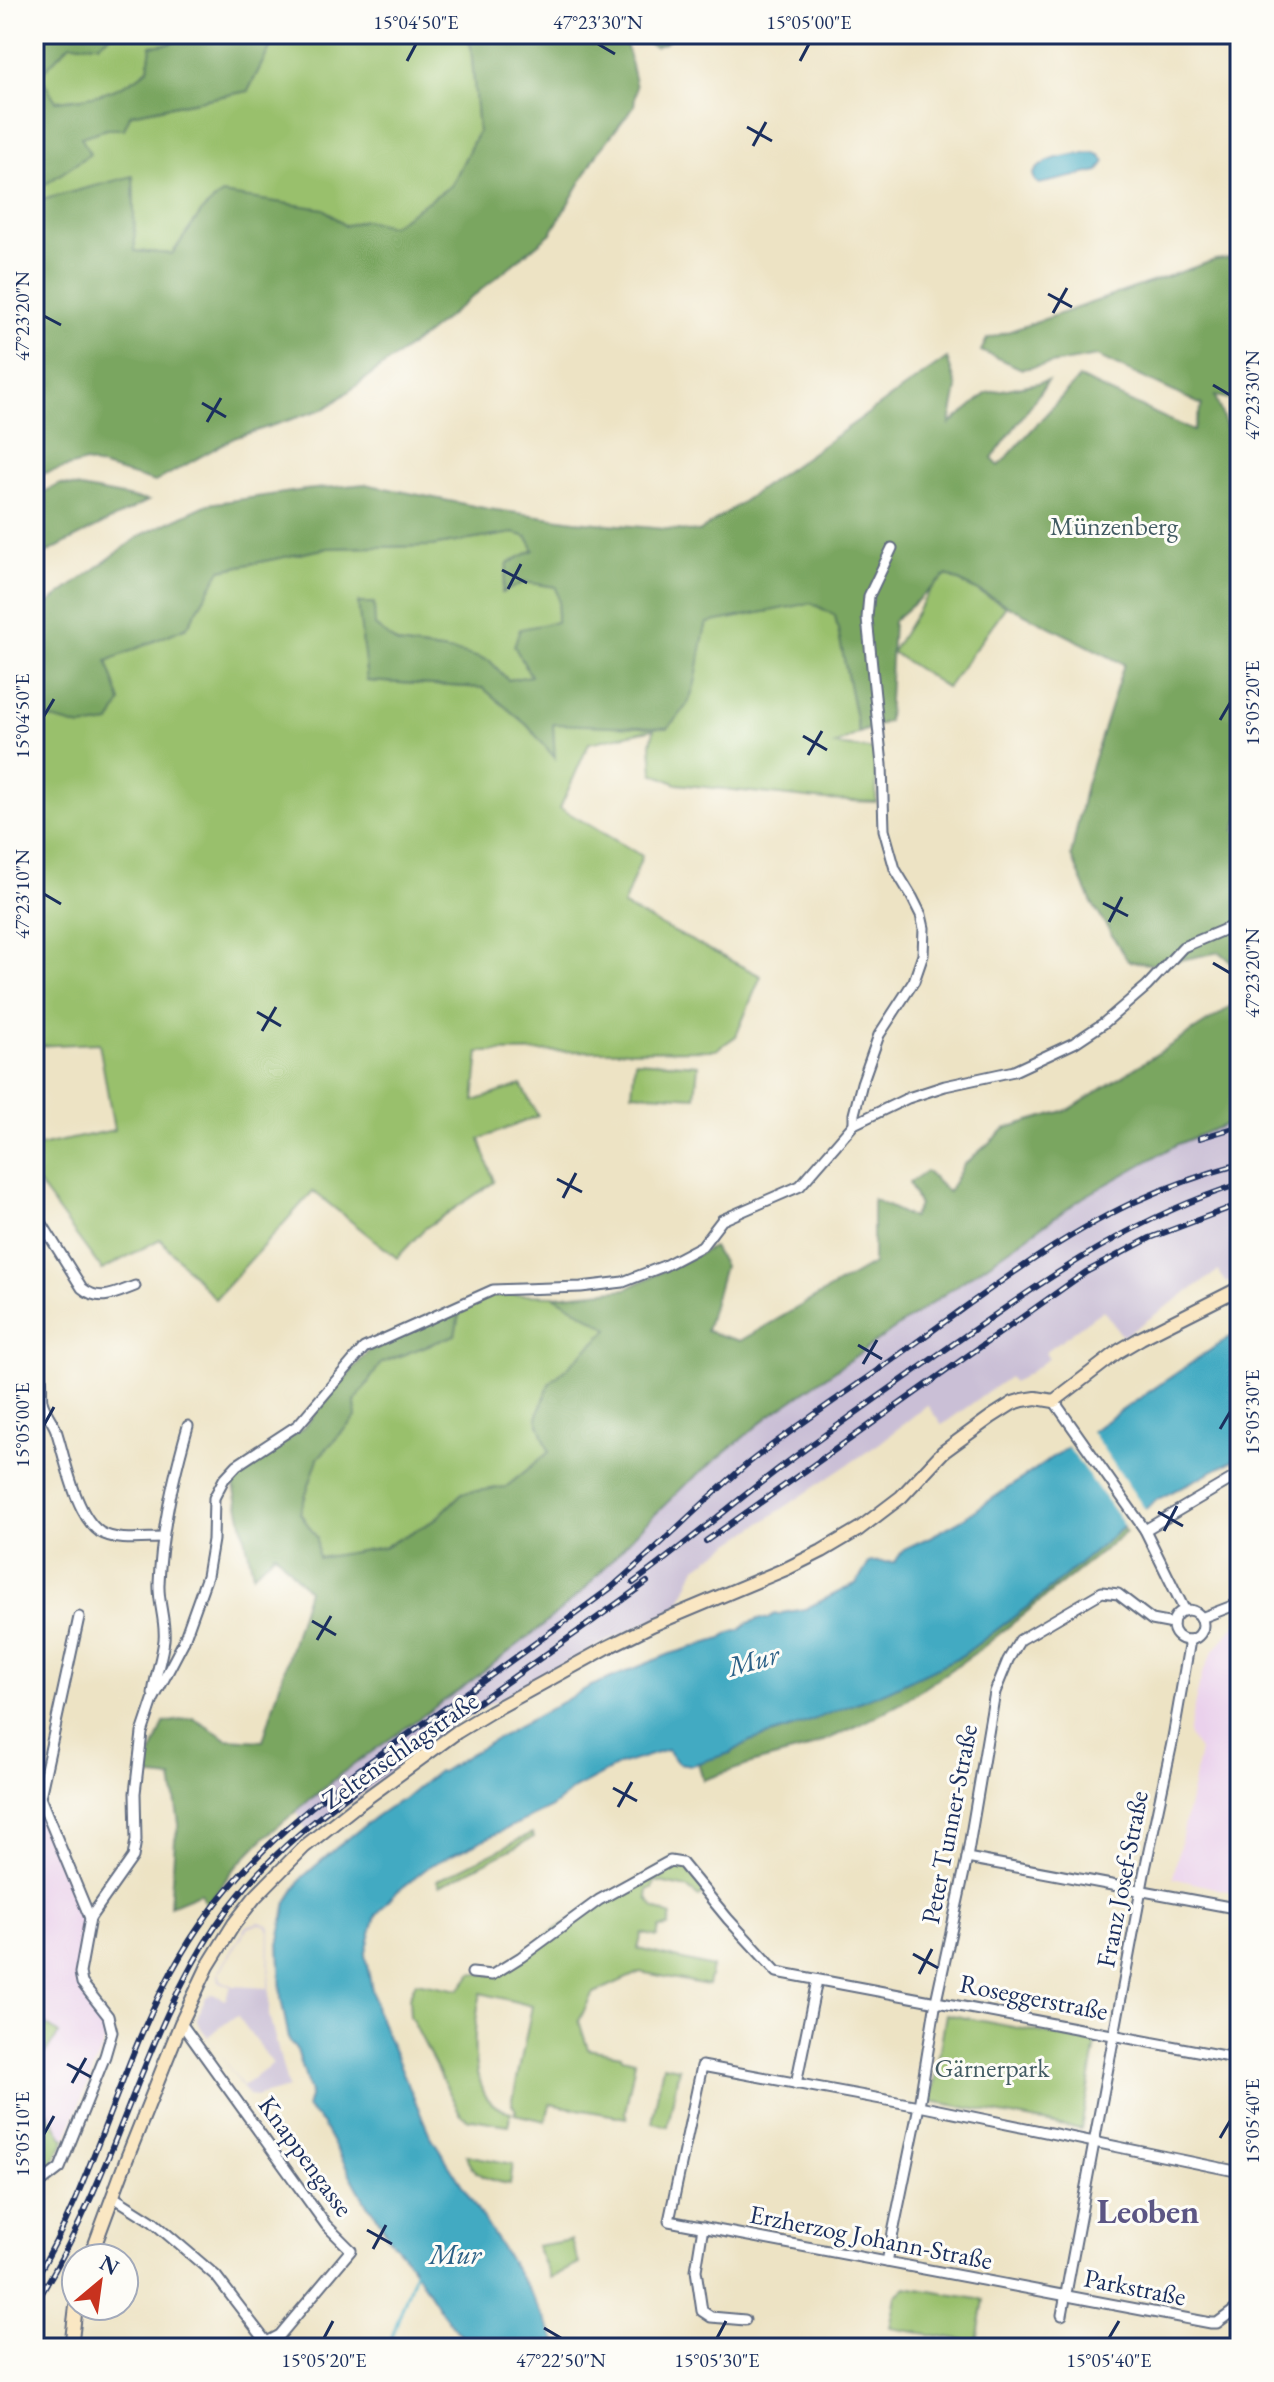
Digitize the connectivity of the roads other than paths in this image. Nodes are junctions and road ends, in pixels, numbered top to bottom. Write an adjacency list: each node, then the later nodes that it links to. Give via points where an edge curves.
1 (892, 548): 3 (street, via 869,596 867,618 884,830 895,869 921,915 923,955 914,981 879,1035)
2 (1240, 923): 3 (street, via 1183,947 1147,986 1074,1043 1014,1071 908,1098)
3 (854, 1124): 19 (street, via 800,1186 722,1220 702,1246 664,1266 623,1282 493,1290 364,1348 298,1425 224,1479 214,1498 207,1576 183,1643)
4 (34, 1211): 5 (street, via 91,1296)
5 (135, 1286)
6 (1240, 1288): 8 (main road, via 1119,1351)
7 (36, 1365): 12 (street, via 42,1401 72,1486 92,1524 115,1537)
8 (1054, 1401): 11 (street); 29 (main road, Zeltenschlagstraße, via 1013,1403 953,1444 901,1497 822,1551 652,1625 457,1732 304,1847 255,1897 208,1966)
9 (188, 1426): 12 (street)
10 (1240, 1474): 11 (street)
11 (1142, 1526): 14 (street)
12 (162, 1538): 19 (street, via 159,1589 164,1638)
13 (1240, 1603): 16 (street)
14 (1185, 1611): 16 (street); 17 (street)
15 (79, 1617): 21 (street)
16 (1201, 1618): 18 (street, via 1199,1635)
17 (1173, 1624): 18 (street, via 1177,1635); 22 (street, Peter Tunner-Straße, via 1152,1620 1123,1598 1102,1592 1020,1640 995,1692)
18 (1188, 1640): 23 (street, Franz Josef-Straße)
19 (153, 1700): 25 (street, via 142,1733 133,1857)
20 (34, 1783): 21 (street)
21 (40, 1797): 25 (street)
22 (967, 1858): 23 (street); 28 (street, Peter Tunner-Straße)
23 (1141, 1890): 24 (street); 30 (street, Franz Josef-Straße)
24 (1240, 1909)
25 (90, 1918): 36 (street, via 80,1973 108,2016 112,2032 60,2168)
26 (472, 1973): 27 (street, Roseggerstraße, via 492,1975 605,1896 670,1861 682,1863 714,1894 772,1968)
27 (817, 1980): 28 (street, Roseggerstraße); 32 (street)
28 (936, 2001): 30 (street, Roseggerstraße); 33 (street, Peter Tunner-Straße)
29 (181, 2023): 37 (main road, Zeltenschlagstraße); 46 (street, Knappengasse, via 326,2225 351,2250)
30 (1113, 2034): 31 (street, Roseggerstraße); 34 (street, Franz Josef-Straße)
31 (1240, 2059)
32 (796, 2084): 33 (street); 38 (street, Erzherzog Johann-Straße, via 702,2066 669,2221)
33 (919, 2106): 34 (street); 40 (street, Peter Tunner-Straße)
34 (1094, 2142): 35 (street); 41 (street, Franz Josef-Straße)
35 (1240, 2172)
36 (34, 2188)
37 (112, 2196): 39 (main road, Zeltenschlagstraße); 46 (street, via 153,2222 216,2276)
38 (703, 2227): 40 (street, Erzherzog Johann-Straße); 44 (street, via 696,2270 702,2311 711,2317)
39 (96, 2242)
40 (887, 2262): 41 (street, Erzherzog Johann-Straße)
41 (1065, 2296): 42 (street, Parkstraße, via 1211,2323); 43 (street, Franz Josef-Straße)
42 (1240, 2306)
43 (1062, 2315)
44 (745, 2320)
45 (74, 2322): 47 (main road)
46 (269, 2345)
47 (71, 2348)

